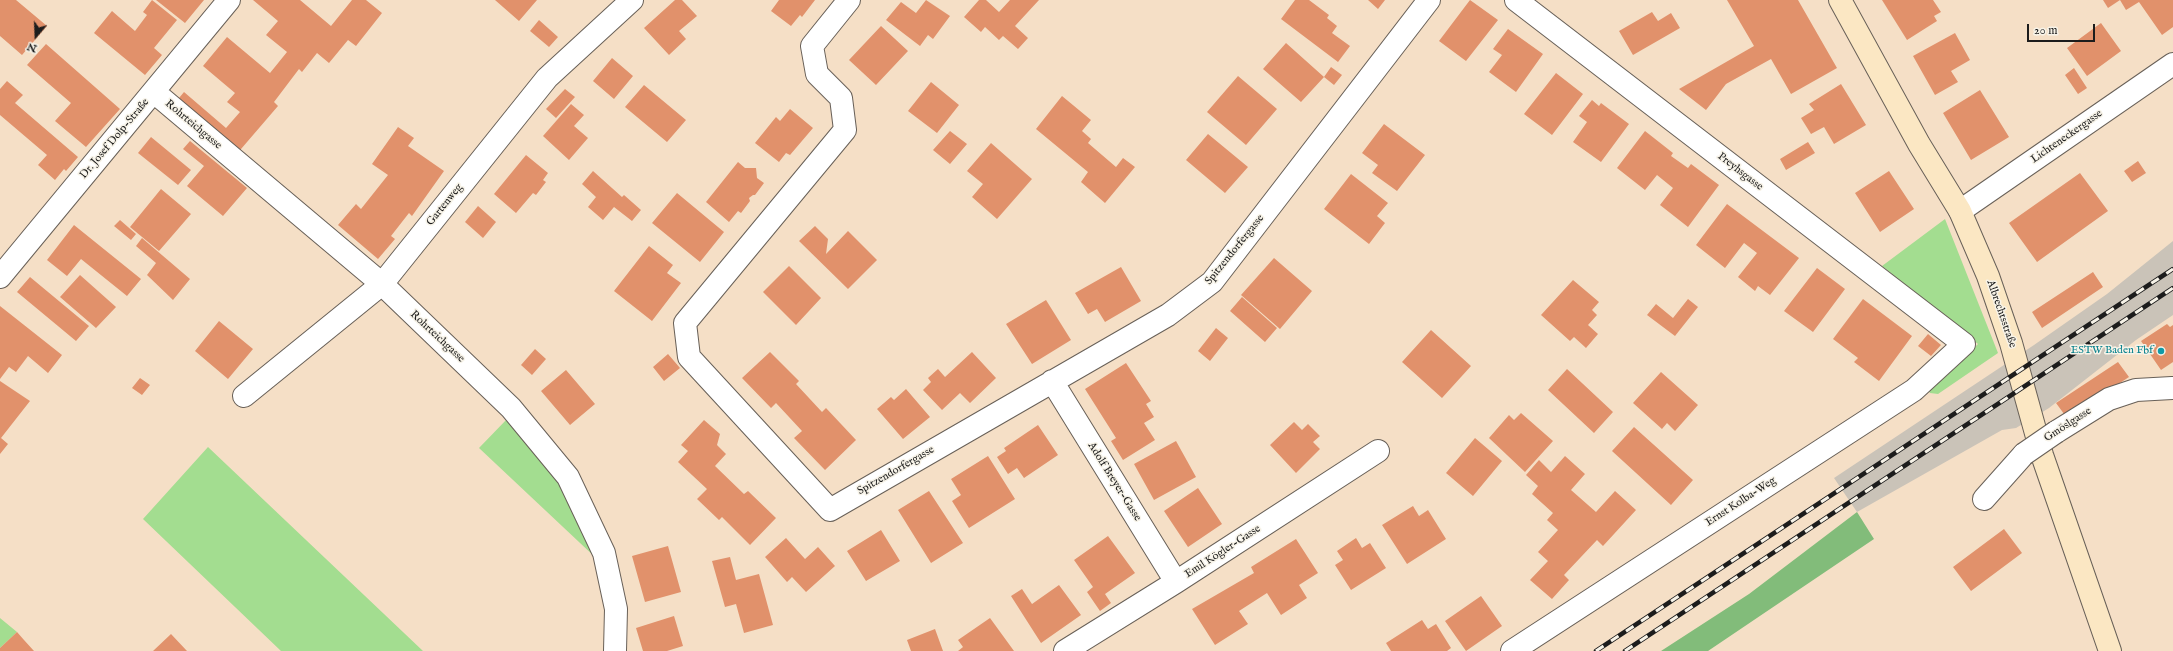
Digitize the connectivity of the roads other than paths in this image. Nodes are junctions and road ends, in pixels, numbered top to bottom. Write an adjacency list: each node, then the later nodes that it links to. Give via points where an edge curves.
1 (229, 0): 8 (street, Dr. Josef Dolp-Straße)
2 (632, 0): 11 (street, Gartenweg, via 547,78)
3 (849, 0): 13 (street, Spitzendorfergasse, via 812,46 817,74 841,98 845,130 684,323 689,357 830,510)
4 (1429, 0): 13 (street, Spitzendorfergasse, via 1212,282 1168,315)
5 (1516, 0): 12 (street, Preyhsgasse)
6 (1840, 0): 9 (street, Albrechtsstraße, via 1919,144)
7 (2173, 64): 9 (street, Lichteneckergasse)
8 (154, 92): 10 (street, Dr. Josef Dolp-Straße); 11 (street, Rohrteichgasse)
9 (1960, 211): 22 (street, Albrechtsstraße, via 1988,276 2042,455)
10 (0, 277)
11 (382, 284): 15 (street, Gartenweg); 19 (street, Rohrteichgasse, via 512,408 568,477 604,553 616,609)
12 (1964, 344): 21 (street, Ernst Kolba-Weg, via 1914,390)
13 (1052, 381): 18 (street, Adolf Breyer-Gasse)
14 (2172, 388): 17 (street, Gmöslgasse, bridge, via 2136,390 2109,399 2024,454)
15 (244, 396)
16 (1378, 451): 18 (street, Emil Kögler-Gasse)
17 (1984, 499)
18 (1176, 582): 20 (street, Emil Kögler-Gasse)
19 (615, 651)
20 (1065, 651)
21 (1512, 651)
22 (2110, 651)

